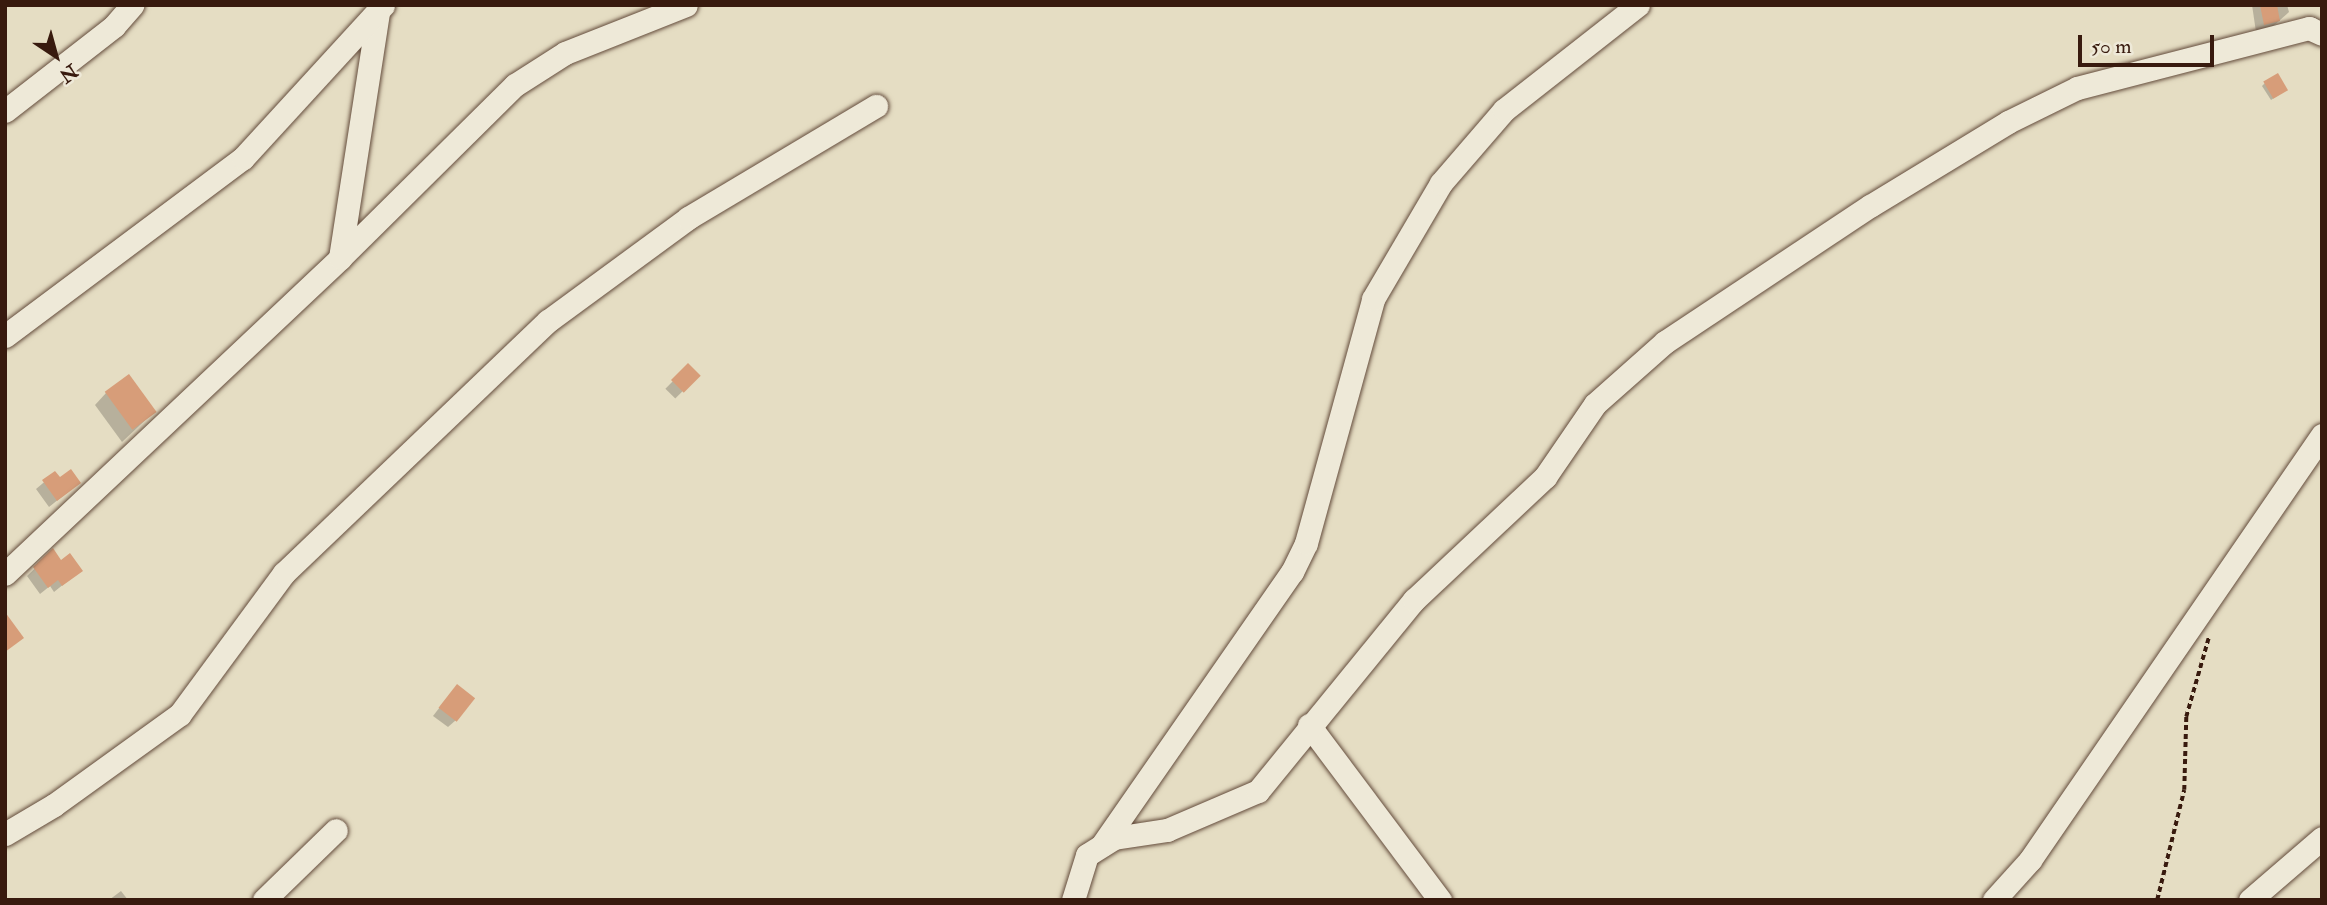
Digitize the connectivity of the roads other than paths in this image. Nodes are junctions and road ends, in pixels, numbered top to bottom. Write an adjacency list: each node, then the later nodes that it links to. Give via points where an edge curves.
1 (132, 5): 7 (street, via 114,26)
2 (686, 5): 8 (street, via 565,53 515,85)
3 (1638, 5): 16 (street, via 1504,110 1441,183 1373,299 1306,542 1292,572)
4 (381, 9): 8 (street); 9 (street, via 243,159)
5 (2322, 34): 12 (street, via 2309,28 2077,88 2008,122 1870,206 1665,342 1595,404 1545,477 1414,600)
6 (876, 106): 14 (street, via 688,218 548,321 284,573 180,714 54,805)
7 (5, 111)
8 (340, 258): 11 (street)
9 (5, 336)
10 (2322, 435): 20 (street, via 2030,860)
11 (5, 574)
12 (1309, 725): 16 (street, via 1258,791 1167,830 1114,838); 19 (street)
13 (336, 830): 17 (street)
14 (5, 834)
15 (2322, 838): 21 (street)
16 (1102, 845): 18 (street, via 1087,855)
17 (264, 900)
18 (1073, 900)
19 (1440, 900)
20 (1994, 900)
21 (2250, 900)

